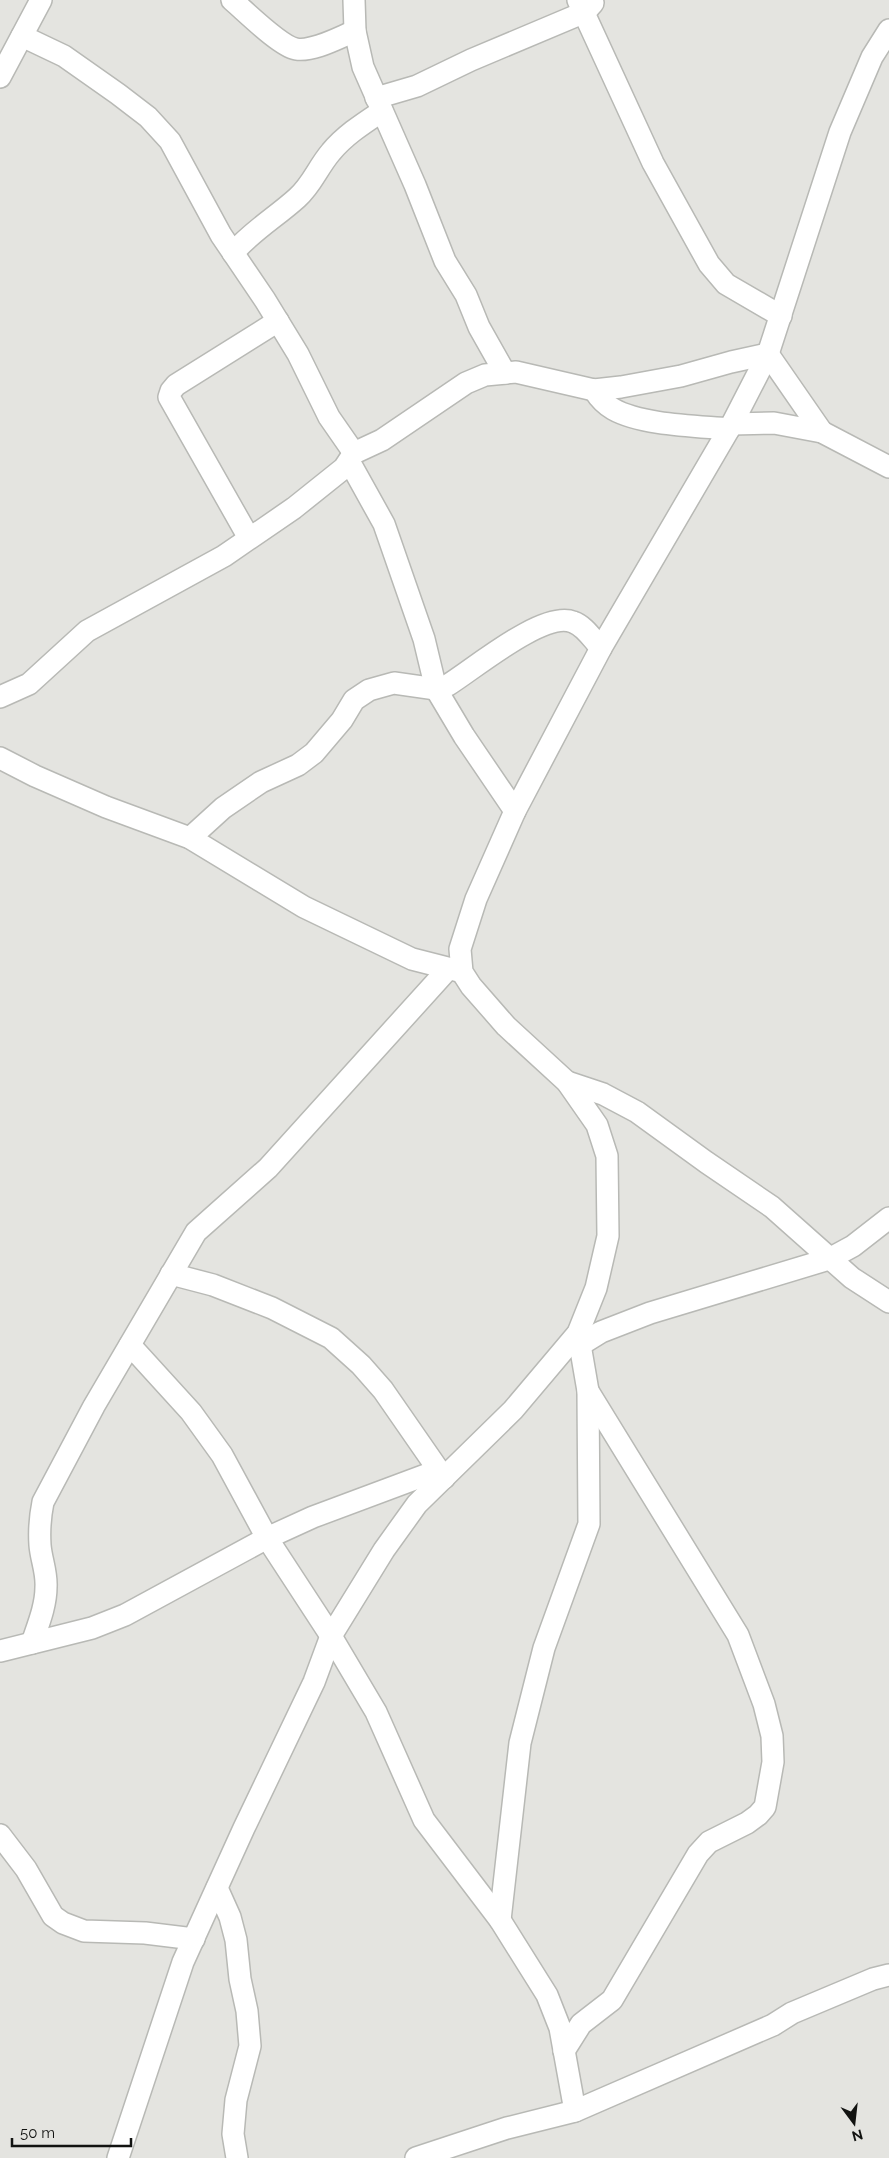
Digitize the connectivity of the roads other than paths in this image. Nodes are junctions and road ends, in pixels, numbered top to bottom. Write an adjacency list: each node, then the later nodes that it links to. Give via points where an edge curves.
1 (232, 0): 6 (street, via 281,41 296,49 316,47)
2 (354, 0): 6 (street)
3 (39, 1): 7 (street)
4 (586, 4): 9 (street); 11 (street, via 654,163 709,264 726,284)
5 (889, 30): 11 (street, via 872,57 840,132)
6 (355, 31): 9 (street, via 363,67)
7 (22, 36): 8 (street); 10 (street, via 64,56 161,129)
8 (0, 77)
9 (379, 104): 10 (street, via 331,152 298,198 244,240); 14 (street, via 444,261 466,295)
10 (233, 253): 12 (street)
11 (781, 316): 13 (street)
12 (278, 321): 18 (street); 20 (street, via 176,384 169,397)
13 (768, 354): 15 (street, via 681,376); 16 (street); 17 (street)
14 (505, 373): 15 (street, via 516,372); 18 (street, via 485,375 466,383)
15 (594, 390): 16 (street, via 601,401 614,410 645,419)
16 (731, 427): 17 (street, via 774,424); 21 (street)
17 (822, 432): 19 (street)
18 (351, 457): 20 (street, via 344,468 294,508); 22 (street, via 384,524 424,639)
19 (889, 468)
20 (249, 538): 23 (street, via 224,556 87,631 28,684)
21 (601, 648): 22 (street, via 586,630 574,622 560,620 536,626 448,685); 25 (street)
22 (436, 688): 25 (street, via 464,736); 26 (street, via 394,683 369,690 354,700 314,753 222,808)
23 (0, 698)
24 (0, 758): 26 (street, via 97,803)
25 (516, 811): 27 (street, via 476,899)
26 (190, 838): 27 (street, via 304,907 412,959)
27 (455, 970): 28 (street, via 506,1026); 31 (street, via 268,1168 196,1232)
28 (567, 1082): 30 (street, via 603,1094 638,1112 772,1206); 33 (street, via 597,1125 608,1156 608,1236 596,1288)
29 (889, 1218): 30 (street, via 854,1246)
30 (829, 1259): 32 (street); 33 (street, via 650,1312)
31 (171, 1274): 34 (street); 36 (street, via 213,1285 272,1308 331,1338 383,1390)
32 (889, 1302)
33 (579, 1339): 35 (street); 36 (street, via 513,1410)
34 (130, 1345): 37 (street, via 191,1412 222,1455); 39 (street, via 43,1502 40,1546 46,1588)
35 (588, 1392): 43 (street, via 589,1524 544,1648 520,1743); 46 (street, via 738,1636 764,1704 772,1736 773,1762 765,1807 747,1823 709,1842 698,1854 612,2000 581,2024)
36 (441, 1474): 37 (street, via 313,1517); 38 (street, via 384,1550)
37 (267, 1538): 38 (street); 39 (street, via 125,1615 92,1628)
38 (331, 1636): 42 (street, via 314,1682); 43 (street, via 376,1712 424,1820)
39 (32, 1643): 40 (street)
40 (0, 1651)
41 (0, 1834): 44 (street, via 26,1869 53,1916 63,1923 84,1931)
42 (216, 1888): 44 (street); 49 (street, via 230,1917 236,1940 250,2046 236,2100 233,2134)
43 (500, 1920): 46 (street, via 547,1995 560,2028)
44 (194, 1939): 48 (street, via 183,1962)
45 (889, 1975): 47 (street, via 792,2012 764,2029)
46 (564, 2051): 47 (street)
47 (575, 2111): 50 (street, via 507,2128)
48 (118, 2158)
49 (237, 2158)
50 (416, 2158)

